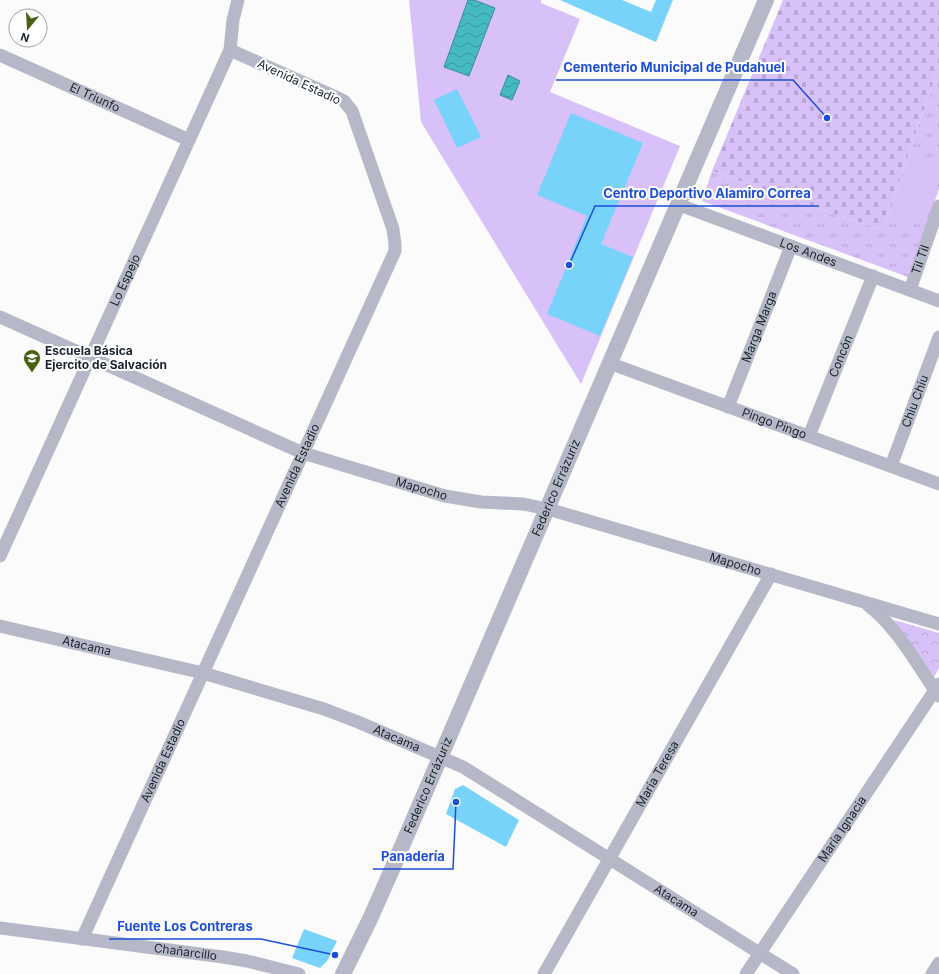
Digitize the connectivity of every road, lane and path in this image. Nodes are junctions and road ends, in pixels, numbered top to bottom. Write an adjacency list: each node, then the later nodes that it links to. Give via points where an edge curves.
1 (238, 0): 3 (street, Lo Espejo)
2 (766, 0): 6 (street, Federico Errázuriz)
3 (230, 50): 5 (street, Lo Espejo); 18 (street, Avenida Estadio, via 338,98 348,106 352,111 395,236 395,251)
4 (0, 55): 5 (street, El Triunfo)
5 (189, 140): 14 (street, Lo Espejo)
6 (678, 204): 8 (street, Los Andes); 15 (street, Federico Errázuriz)
7 (939, 206): 10 (street, Til Til)
8 (791, 246): 9 (street, Los Andes); 16 (street, Marga Marga)
9 (873, 276): 10 (street, Los Andes); 17 (street, Concón)
10 (910, 290): 11 (street, Los Andes)
11 (939, 301)
12 (0, 317): 14 (street, Mapocho)
13 (939, 337): 19 (street, Chiu Chiu)
14 (90, 358): 18 (street, Mapocho); 22 (street, Lo Espejo)
15 (609, 363): 16 (street, Pingo Pingo); 21 (street, Federico Errázuriz)
16 (728, 407): 17 (street, Pingo Pingo)
17 (809, 436): 19 (street, Pingo Pingo)
18 (303, 453): 21 (street, Mapocho, via 444,496); 27 (street, Avenida Estadio)
19 (891, 466): 20 (street, Pingo Pingo)
20 (939, 484)
21 (548, 508): 23 (street, Mapocho); 29 (street, Federico Errázuriz)
22 (0, 556)
23 (771, 574): 24 (street, Mapocho); 30 (street, María Teresa)
24 (863, 601): 25 (street, Mapocho); 28 (street, Mapocho, via 893,630)
25 (939, 624)
26 (0, 626): 27 (street, Atacama)
27 (203, 673): 29 (street, Atacama, via 341,715); 32 (street, Avenida Estadio)
28 (938, 690): 33 (street, María Ignacia)
29 (440, 758): 30 (street, Atacama, via 480,777); 36 (street, Federico Errázuriz)
30 (610, 859): 33 (street, Atacama); 37 (street, María Teresa)
31 (0, 928): 32 (street, Chañarcillo)
32 (82, 939): 35 (street, Chañarcillo, via 223,957)
33 (760, 954): 38 (street, María Ignacia); 39 (street, Atacama)
34 (939, 963): 40 (street)
35 (298, 974)
36 (343, 974)
37 (544, 974)
38 (746, 974)
39 (793, 974)
40 (932, 974)

